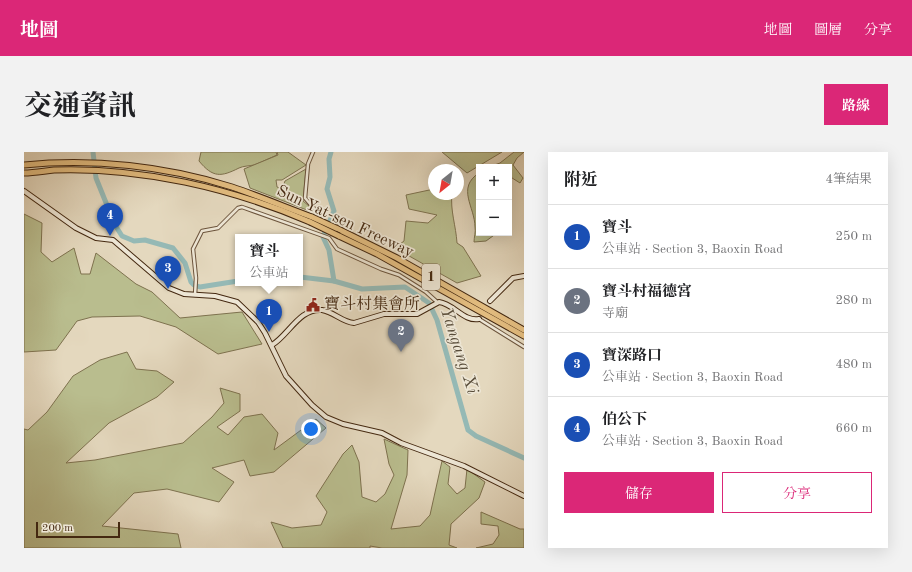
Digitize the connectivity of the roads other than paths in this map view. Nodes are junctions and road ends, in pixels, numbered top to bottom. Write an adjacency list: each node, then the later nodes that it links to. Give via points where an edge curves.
1 (312, 152): 6 (street, via 308,164 305,198 318,214)
2 (24, 165): 5 (highway, Sun Yat-sen Freeway / 1, via 111,164 197,178 232,187)
3 (24, 173): 5 (highway, Sun Yat-sen Freeway / 1, via 55,170 160,178 199,185)
4 (24, 191): 8 (street, via 76,228 96,238 113,240 165,286 179,293)
5 (311, 220): 12 (highway, Sun Yat-sen Freeway / 1, bridge, via 336,228 397,258); 13 (highway, Sun Yat-sen Freeway / 1, bridge)
6 (313, 232): 8 (street, via 240,207 218,228 204,230 192,249 196,278); 9 (street, via 326,237 337,249 399,275)
7 (524, 276): 10 (street, via 512,278)
8 (195, 295): 14 (street, via 215,296 237,302 258,322)
9 (437, 302): 11 (street, via 447,304 470,319); 14 (street, via 417,314 384,314 354,324 328,312 314,311 298,319)
10 (490, 302)
11 (479, 320): 15 (street)
12 (524, 330)
13 (524, 336)
14 (272, 345): 16 (street, via 286,376 312,405 326,416 343,424 382,433 400,443 464,466)
15 (524, 346)
16 (524, 496)

